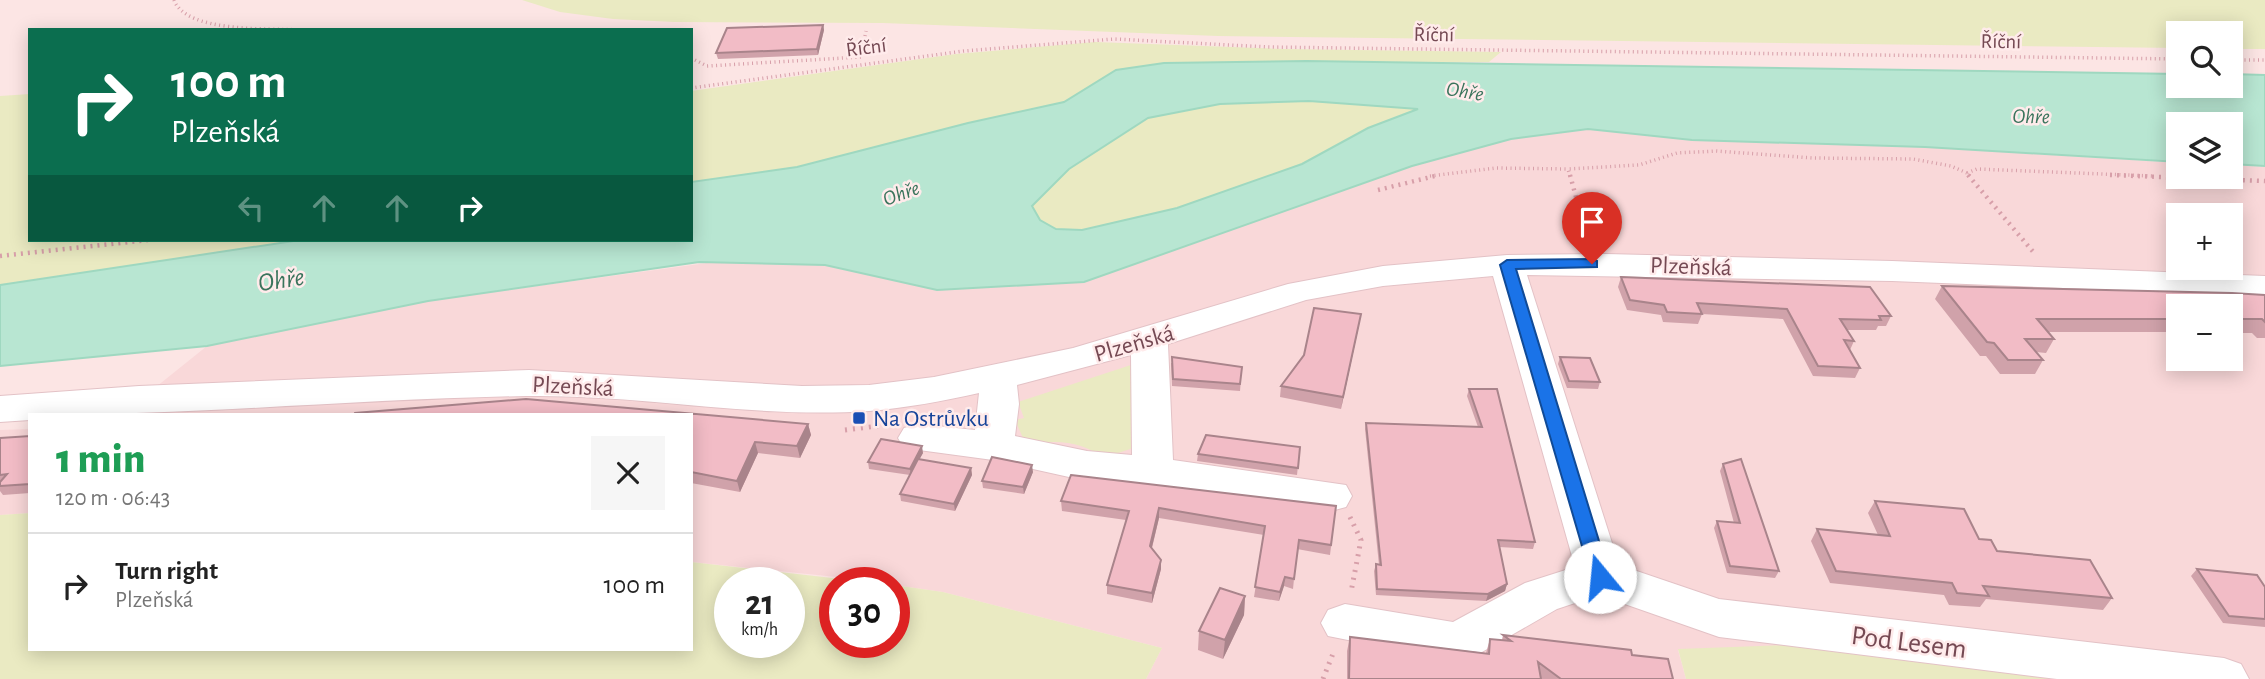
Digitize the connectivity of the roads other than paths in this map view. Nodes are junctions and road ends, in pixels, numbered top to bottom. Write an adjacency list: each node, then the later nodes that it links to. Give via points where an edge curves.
1 (1507, 265): 2 (street, Plzeňská, via 2053,276); 3 (street, Plzeňská, via 1383,276 1300,291); 10 (street)
2 (2265, 286)
3 (1149, 339): 4 (street, Plzeňská); 8 (street)
4 (997, 378): 5 (street, Plzeňská, via 838,400 529,383); 7 (street, via 999,404)
5 (0, 409)
6 (918, 438): 7 (street)
7 (993, 446): 8 (street, via 1087,466)
8 (1153, 472): 9 (street)
9 (1331, 496)
10 (1600, 577): 11 (street, via 1541,596 1458,642); 12 (street, Pod Lesem, via 1719,618)
11 (1345, 623)
12 (2224, 679)

